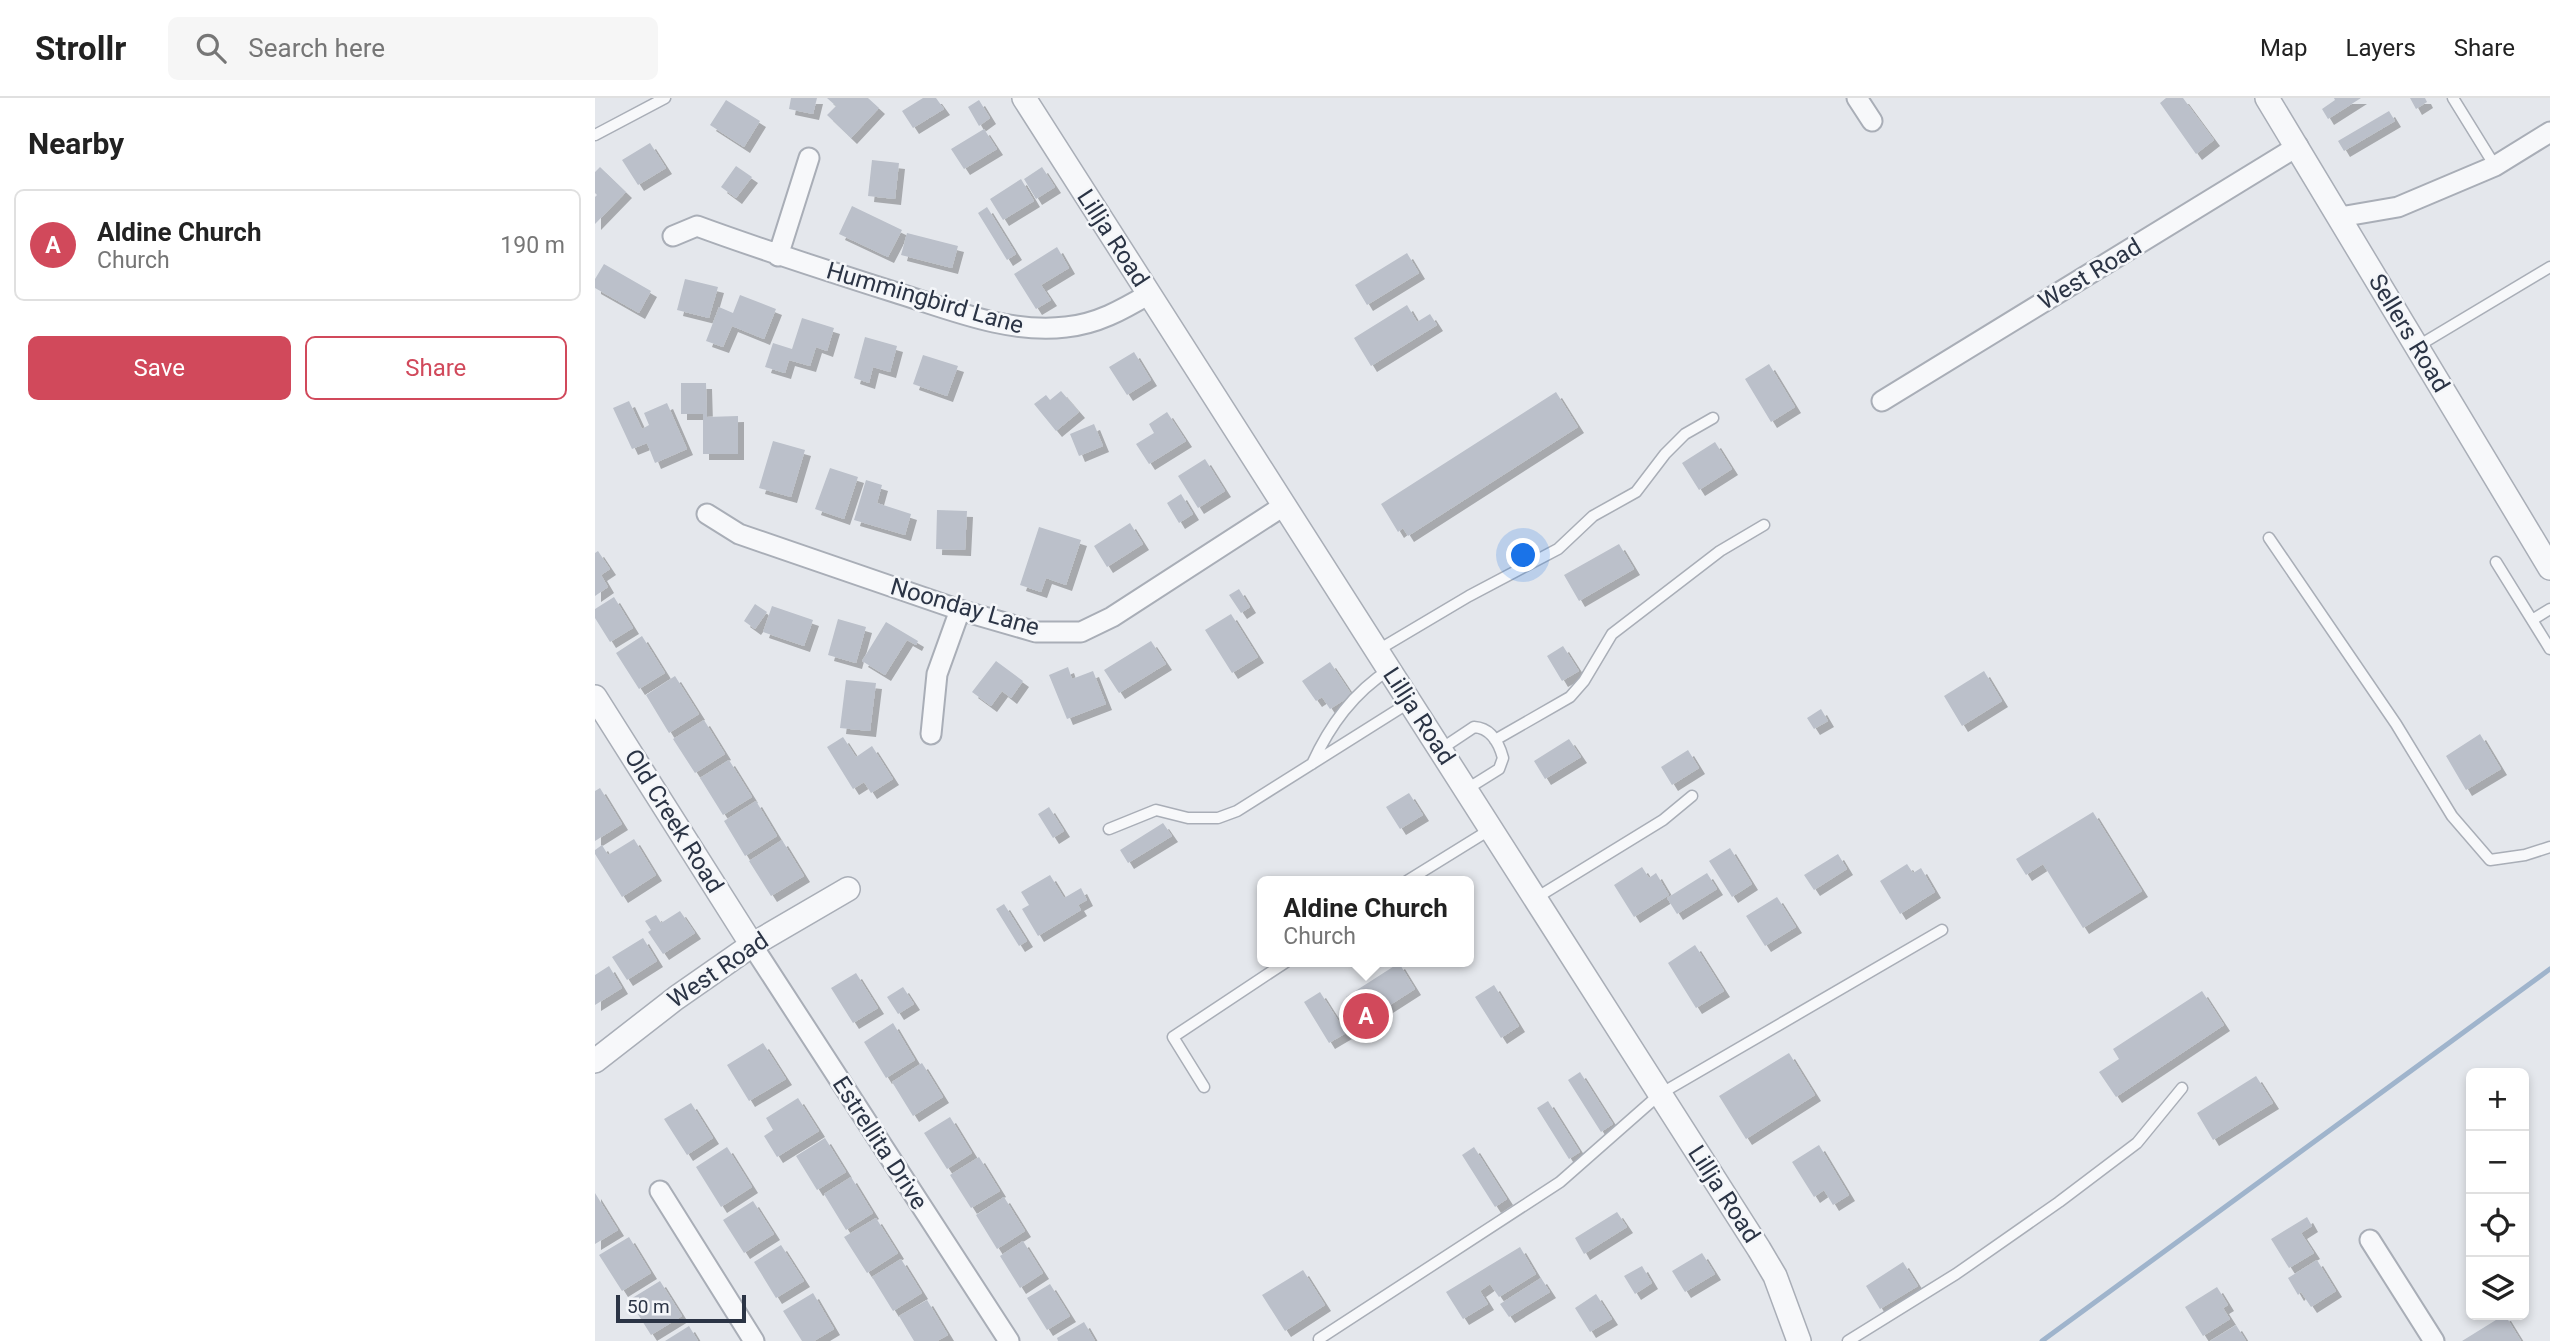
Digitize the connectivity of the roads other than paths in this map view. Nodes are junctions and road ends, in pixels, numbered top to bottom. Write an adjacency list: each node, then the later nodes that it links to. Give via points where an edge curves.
1 (665, 98): 8 (lane)
2 (1024, 98): 16 (street, Lillja Road)
3 (1857, 98): 6 (street)
4 (2267, 98): 9 (street, Sellers Road)
5 (2453, 98): 11 (lane)
6 (1872, 121)
7 (2550, 132): 11 (street)
8 (595, 135)
9 (2298, 146): 12 (street, Sellers Road); 18 (street, West Road)
10 (809, 158): 14 (street)
11 (2495, 166): 12 (street, via 2398,207)
12 (2340, 217): 17 (street, Sellers Road)
13 (673, 236): 14 (street, Hummingbird Lane, via 697,226)
14 (778, 256): 16 (street, Hummingbird Lane, via 956,312 1029,328 1067,327 1102,319)
15 (2550, 267): 17 (lane)
16 (1149, 293): 20 (street, Lillja Road)
17 (2417, 346): 25 (street, Sellers Road)
18 (1882, 401)
19 (1713, 418): 30 (lane, via 1685,434 1636,492 1593,516 1558,549)
20 (1285, 505): 27 (street, Noonday Lane, via 1112,617 1081,632 1036,632); 30 (street, Lillja Road)
21 (707, 514): 27 (street, Noonday Lane, via 739,534)
22 (1764, 526): 35 (lane, via 1720,551 1612,634 1570,697)
23 (2269, 538): 42 (lane, via 2396,724 2452,816 2490,860)
24 (2496, 562): 28 (lane)
25 (2550, 568)
26 (2550, 609): 28 (lane)
27 (960, 610): 34 (street, via 937,674)
28 (2532, 620): 29 (lane)
29 (2550, 649)
30 (1377, 650): 31 (street, Lillja Road)
31 (1390, 670): 33 (street, Lillja Road); 37 (lane, via 1345,707)
32 (595, 697): 47 (street, Old Creek Road)
33 (1410, 701): 36 (street, Lillja Road); 37 (lane)
34 (931, 734)
35 (1495, 740): 36 (lane, via 1486,730 1474,727); 38 (lane, via 1503,758 1499,769)
36 (1440, 749): 38 (street, Lillja Road)
37 (1311, 764): 41 (lane, via 1218,818 1188,818 1156,810)
38 (1466, 790): 40 (street, Lillja Road)
39 (1692, 796): 45 (lane, via 1663,820)
40 (1491, 828): 43 (lane); 45 (street, Lillja Road)
41 (1109, 829)
42 (2550, 847)
43 (1415, 876)
44 (848, 889): 47 (street, West Road)
45 (1536, 899): 52 (street, Lillja Road)
46 (1942, 930): 52 (lane)
47 (752, 945): 49 (street, West Road); 55 (street, Estrellita Drive)
48 (1278, 967): 50 (lane, via 1173,1037)
49 (595, 1061)
50 (1204, 1087)
51 (2182, 1088): 59 (lane, via 2137,1143 1956,1274)
52 (1660, 1094): 56 (lane, via 1560,1182); 58 (street, Lillja Road, via 1775,1276)
53 (660, 1191): 57 (street)
54 (2370, 1240): 60 (street)
55 (1002, 1339)
56 (1319, 1339)
57 (754, 1341)
58 (1799, 1341)
59 (1848, 1341)
60 (2434, 1341)

